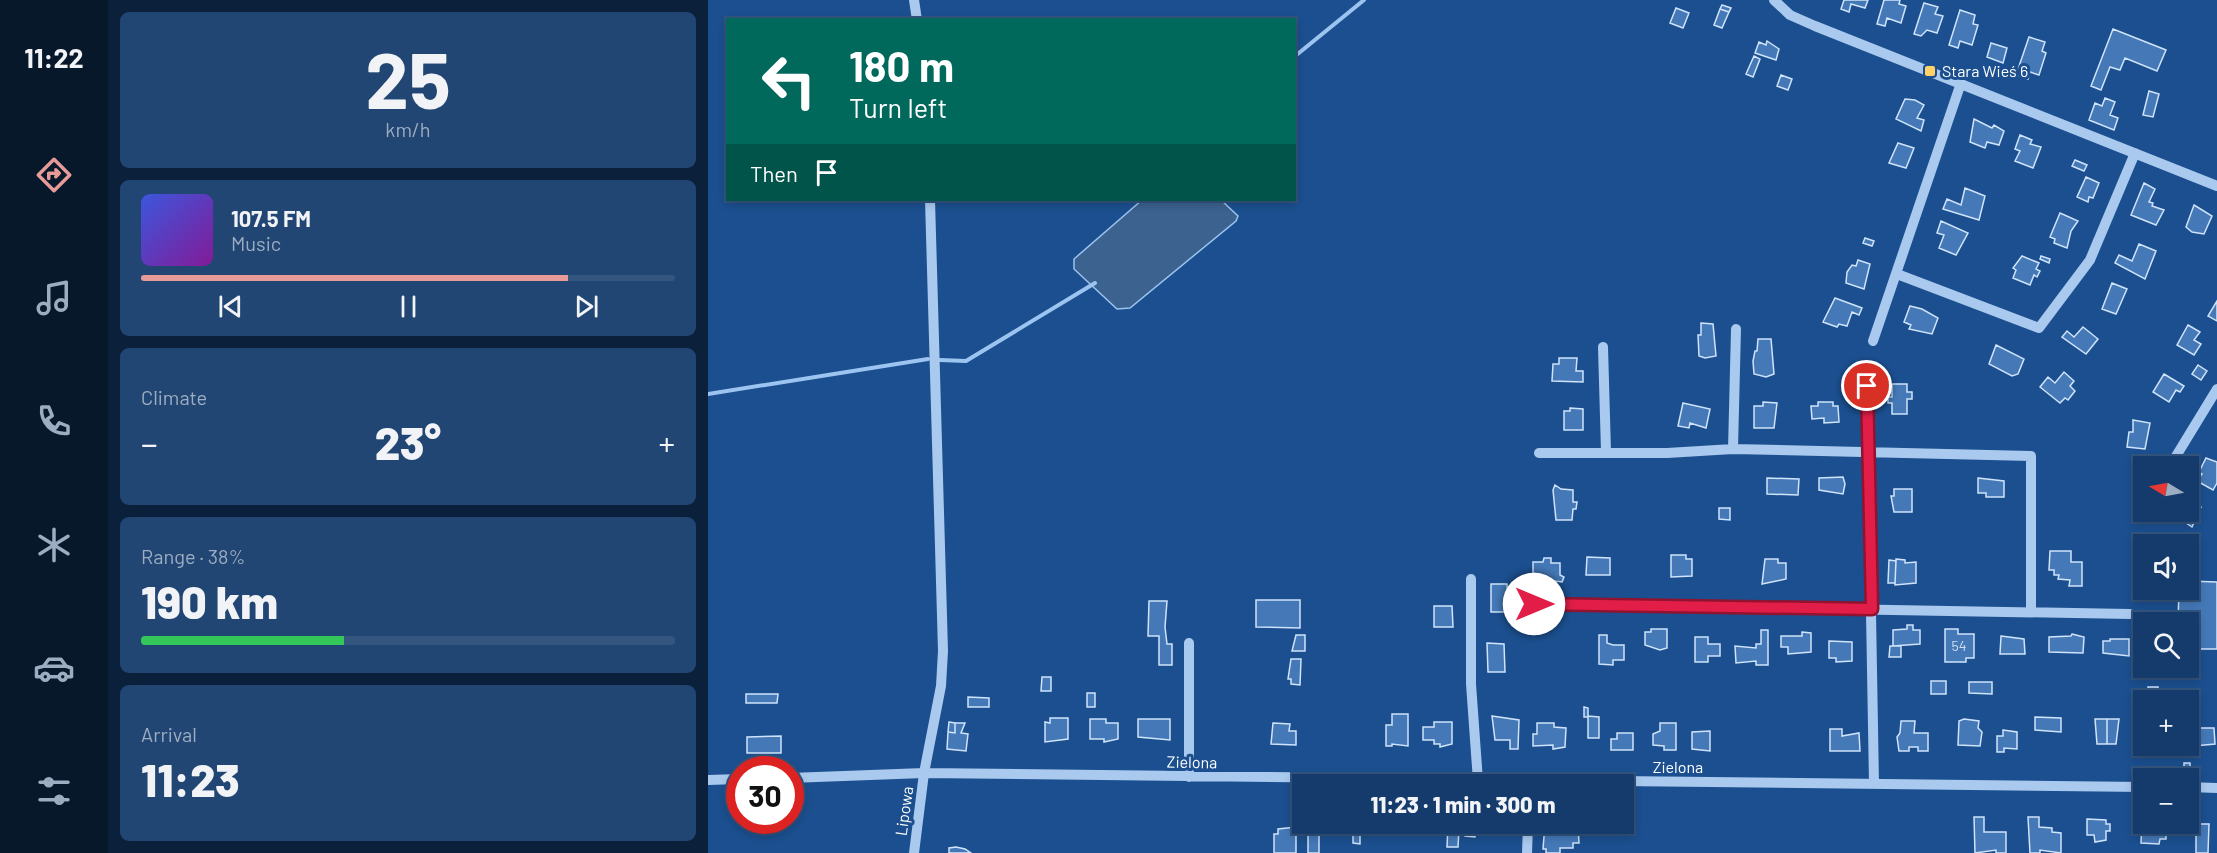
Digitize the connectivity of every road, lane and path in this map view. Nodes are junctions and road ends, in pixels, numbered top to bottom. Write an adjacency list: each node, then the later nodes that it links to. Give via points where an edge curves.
1 (914, 0): 3 (street)
2 (1774, 0): 4 (street, via 1790,15)
3 (917, 18)
4 (1961, 83): 5 (street); 8 (street)
5 (2134, 153): 6 (street); 8 (street, via 2090,260 2038,328)
6 (2217, 186)
7 (930, 201): 25 (street, Lipowa, via 943,651 938,708)
8 (1896, 274): 10 (street)
9 (1736, 329): 14 (street)
10 (1873, 341)
11 (1603, 347): 15 (street)
12 (1867, 386): 16 (street)
13 (2217, 389): 18 (street)
14 (1733, 449): 15 (street); 16 (street)
15 (1606, 452): 17 (street)
16 (1868, 452): 21 (street); 22 (street, via 2031,456)
17 (1539, 453)
18 (2176, 456)
19 (1472, 579): 26 (street, via 1471,684)
20 (1534, 604): 21 (street)
21 (1872, 609): 22 (street); 33 (street)
22 (2031, 612): 23 (street)
23 (2130, 614)
24 (1189, 643): 28 (street)
25 (924, 773): 27 (street, Zielona); 28 (street, Zielona); 38 (street, Lipowa)
26 (1478, 774)
27 (804, 777)
28 (1189, 777): 29 (street, Zielona)
29 (1292, 778)
30 (726, 779): 31 (street)
31 (708, 780)
32 (1634, 783): 33 (street, Zielona)
33 (1874, 784): 34 (street, Zielona)
34 (2133, 787)
35 (2199, 787): 36 (street)
36 (2217, 788)
37 (1528, 834): 39 (street)
38 (914, 853)
39 (1527, 853)

